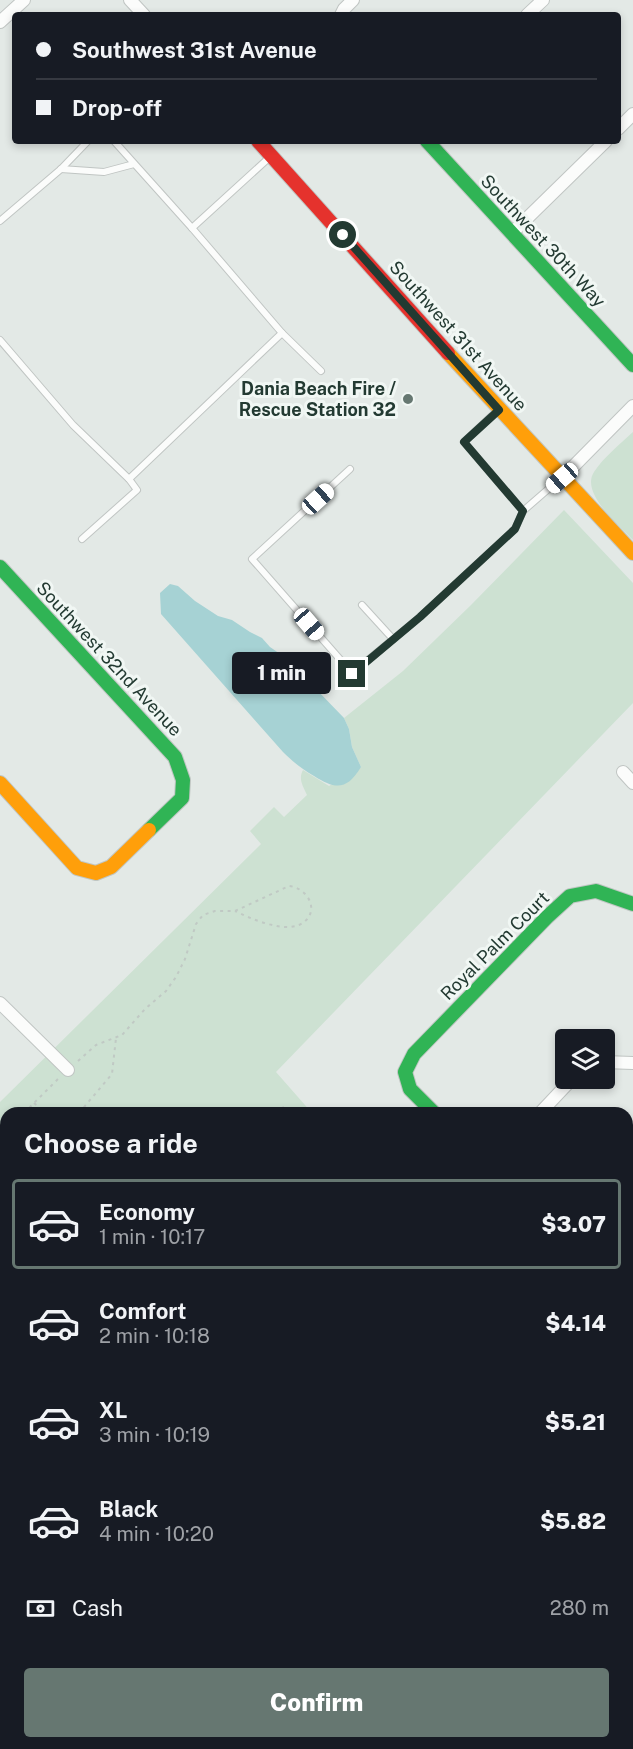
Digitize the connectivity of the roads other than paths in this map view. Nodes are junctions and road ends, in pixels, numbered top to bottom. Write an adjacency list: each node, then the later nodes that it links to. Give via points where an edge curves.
1 (130, 0): 5 (street)
2 (353, 0): 6 (street)
3 (543, 0): 7 (street)
4 (17, 2): 8 (street)
5 (141, 12)
6 (342, 12)
7 (530, 12)
8 (0, 22)
9 (633, 114): 10 (street)
10 (621, 126)
11 (85, 144): 18 (lane)
12 (117, 144): 17 (lane)
13 (261, 144): 16 (street, Southwest 31st Avenue)
14 (430, 144): 21 (street, Southwest 30th Way)
15 (603, 144): 21 (street)
16 (272, 156): 20 (lane); 27 (street, Southwest 31st Avenue)
17 (134, 164): 18 (lane, via 104,172); 20 (lane)
18 (61, 169): 19 (lane)
19 (0, 221)
20 (192, 228): 22 (lane)
21 (512, 233): 24 (street, Southwest 30th Way)
22 (282, 333): 25 (lane); 30 (lane)
23 (0, 340): 30 (lane, via 73,425)
24 (633, 365)
25 (321, 371)
26 (633, 406): 29 (street)
27 (499, 410): 29 (street, Southwest 31st Avenue); 31 (lane, via 464,442)
28 (350, 469): 36 (lane, via 252,559 352,674)
29 (562, 478): 31 (lane); 33 (street, Southwest 31st Avenue)
30 (129, 479): 32 (lane, via 137,490)
31 (523, 511): 36 (lane, via 515,529)
32 (82, 539)
33 (633, 553)
34 (0, 567): 38 (street, Southwest 32nd Avenue, via 175,757 183,780 182,798 111,867 96,873 77,868)
35 (362, 604): 36 (lane)
36 (393, 639)
37 (623, 772): 39 (street)
38 (0, 783)
39 (633, 783)
40 (633, 904): 46 (street, Royal Palm Court, via 596,891 570,896 547,917 414,1054 405,1072 410,1089)
41 (0, 1003): 44 (street)
42 (615, 1062): 43 (street)
43 (633, 1063)
44 (68, 1070)
45 (563, 1089): 47 (street)
46 (428, 1107)
47 (546, 1107)

